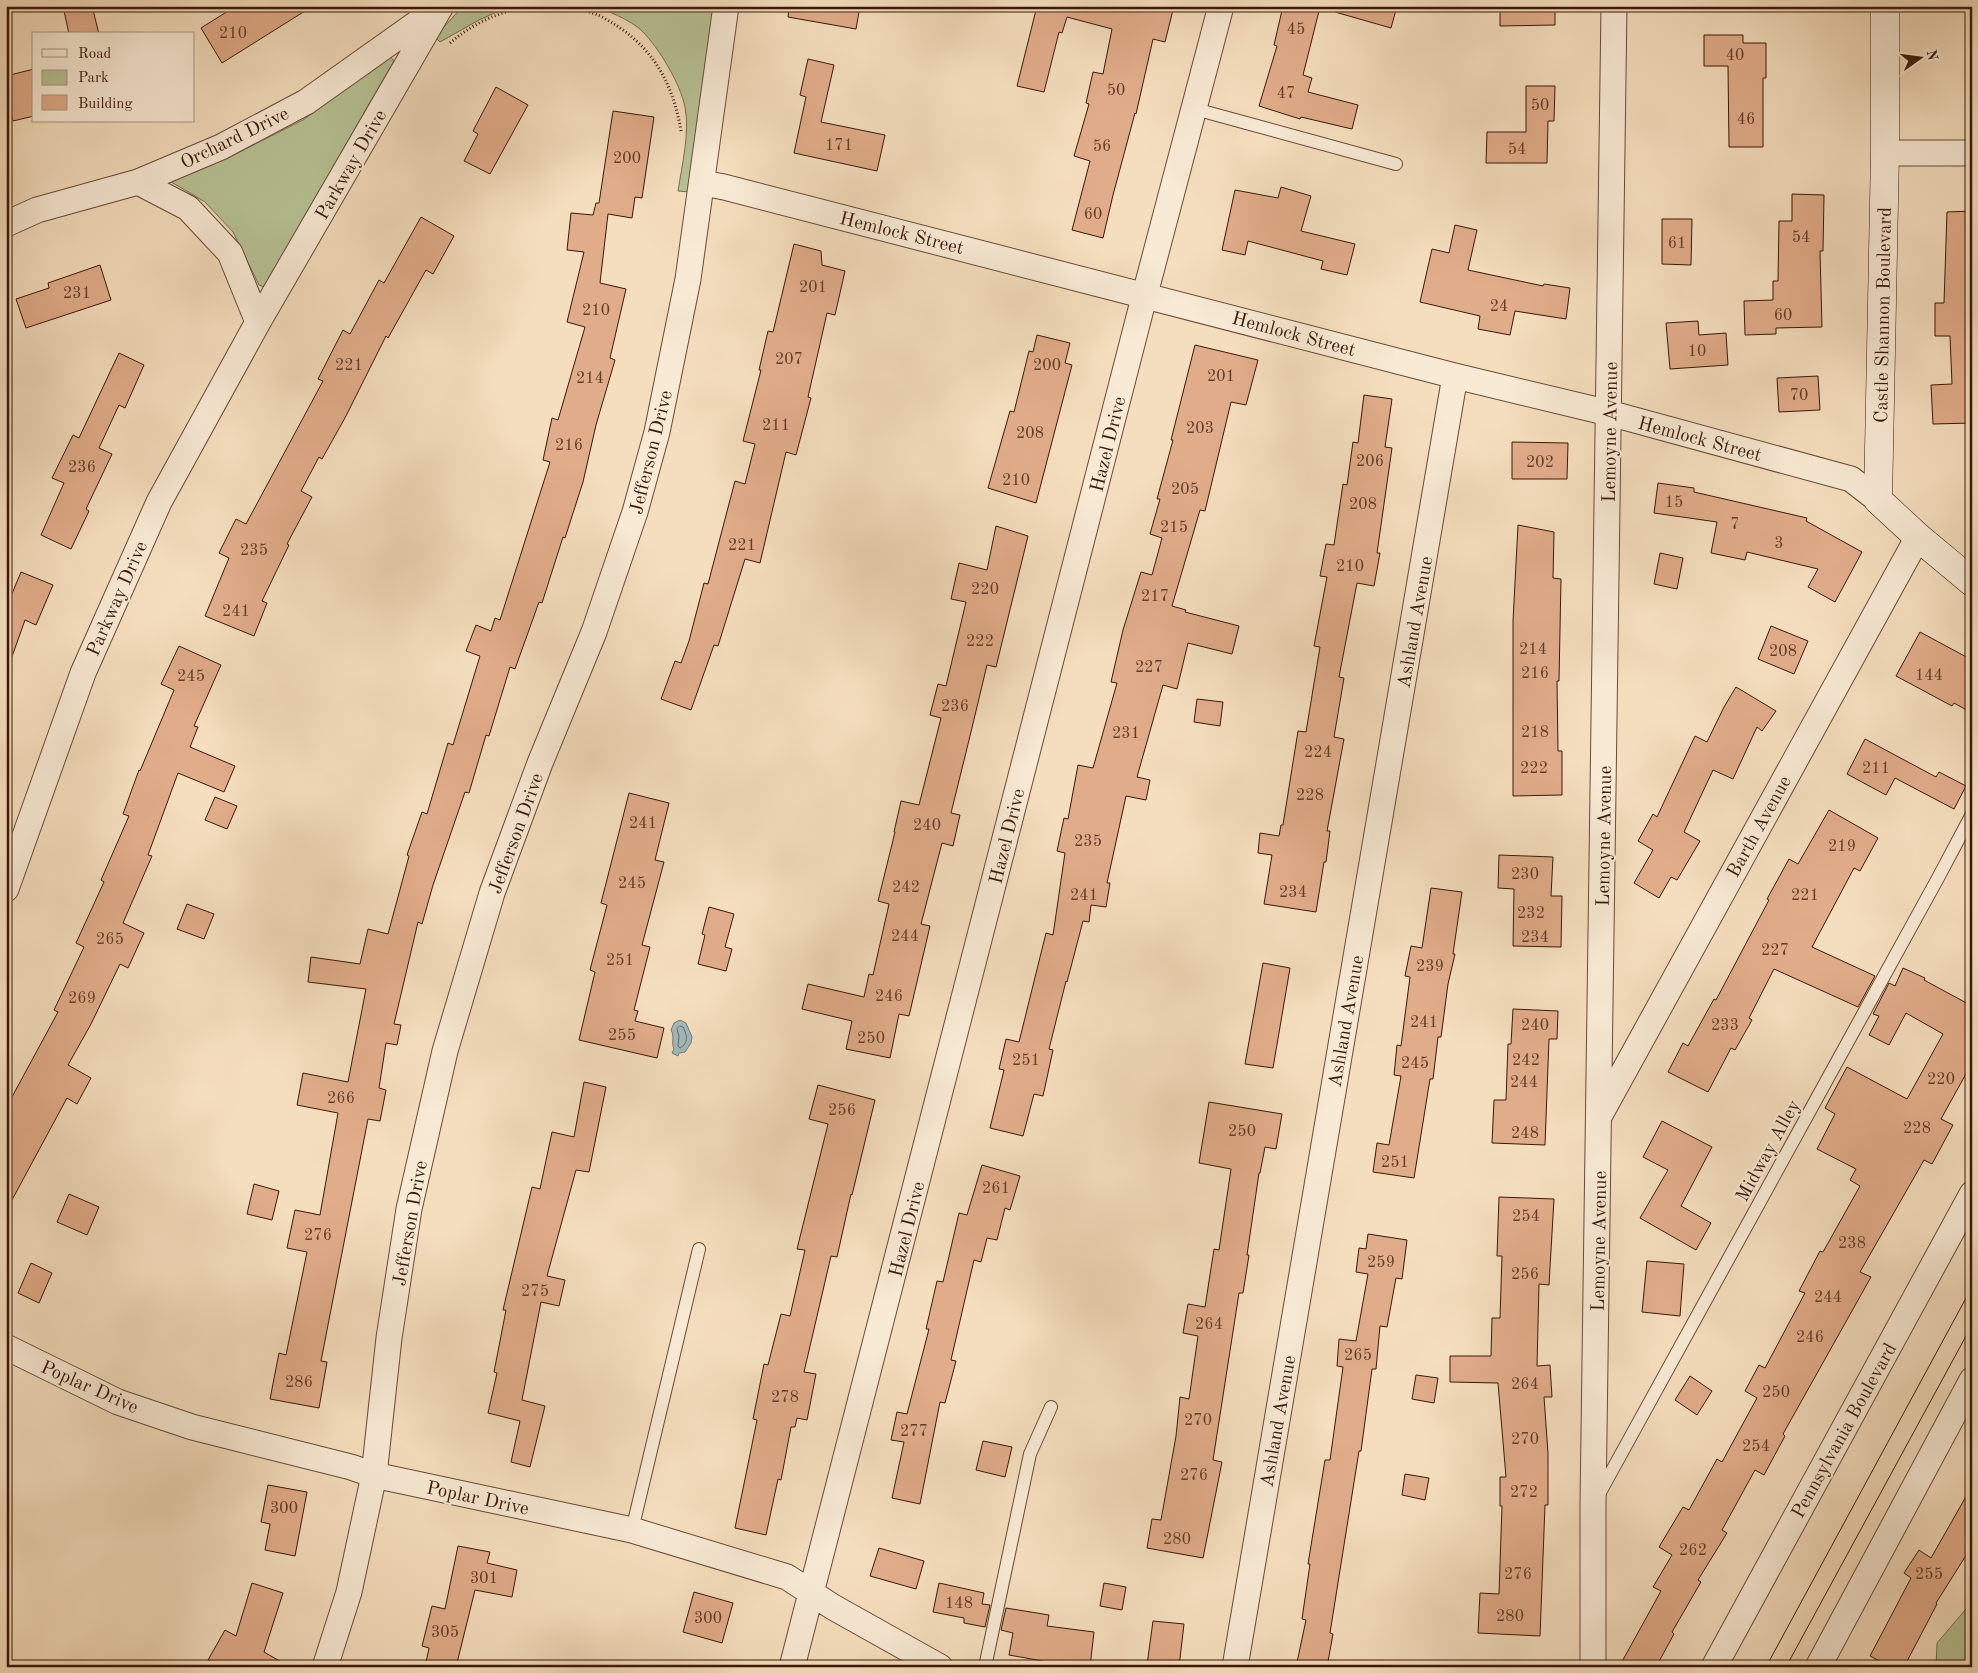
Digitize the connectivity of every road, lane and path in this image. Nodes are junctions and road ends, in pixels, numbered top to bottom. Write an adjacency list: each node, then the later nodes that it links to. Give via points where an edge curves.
1 (441, 6): 8 (street, Parkway Drive); 14 (street, Orchard Drive, via 306,102 221,147)
2 (543, 6): 8 (path, via 517,9 484,21 462,33 443,50)
3 (558, 6): 10 (path, via 598,15 645,49 664,74)
4 (726, 6): 15 (street, Jefferson Drive)
5 (1221, 6): 9 (street, Hazel Drive)
6 (1614, 6): 20 (street, Lemoyne Avenue)
7 (1885, 6): 11 (street, Castle Shannon Boulevard)
8 (428, 30): 18 (street, Parkway Drive)
9 (1195, 108): 13 (lane); 17 (street, Hazel Drive)
10 (682, 133)
11 (1885, 153): 12 (street); 21 (street, Castle Shannon Boulevard)
12 (1972, 153)
13 (1396, 164)
14 (138, 182): 16 (street, Orchard Drive, via 37,210); 18 (street, via 188,208 230,253)
15 (703, 183): 17 (street, Hemlock Street); 32 (street, Jefferson Drive, via 675,346 657,432 635,512 594,632 540,763 492,893 445,1051 409,1209 389,1338)
16 (6, 224)
17 (1145, 294): 19 (street, Hemlock Street); 35 (street, Hazel Drive)
18 (258, 322): 25 (street, Parkway Drive, via 159,502 83,673)
19 (1455, 376): 20 (street, Hemlock Street); 40 (street, Ashland Avenue)
20 (1609, 413): 21 (street, Hemlock Street, via 1851,479); 26 (street, Lemoyne Avenue)
21 (1878, 500): 22 (street)
22 (1918, 537): 23 (street); 26 (street, Barth Avenue)
23 (1972, 582)
24 (1972, 814): 33 (lane, Midway Alley)
25 (6, 889)
26 (1600, 1116): 33 (street, Lemoyne Avenue)
27 (1972, 1194): 42 (street, Pennsylvania Boulevard)
28 (699, 1249): 34 (lane)
29 (6, 1347): 32 (street, Poplar Drive, via 118,1402 192,1427)
30 (1972, 1380): 43 (street)
31 (1051, 1407): 39 (lane, via 1030,1454)
32 (374, 1475): 34 (street, Poplar Drive); 36 (street, Jefferson Drive, via 349,1592)
33 (1593, 1504): 41 (street, Lemoyne Avenue)
34 (632, 1530): 35 (street, Poplar Drive, via 787,1577)
35 (812, 1592): 37 (street, Hazel Drive); 38 (street, Poplar Drive, via 833,1608)
36 (325, 1667)
37 (792, 1667)
38 (940, 1667)
39 (985, 1667)
40 (1236, 1667)
41 (1593, 1667)
42 (1714, 1667)
43 (1818, 1667)

